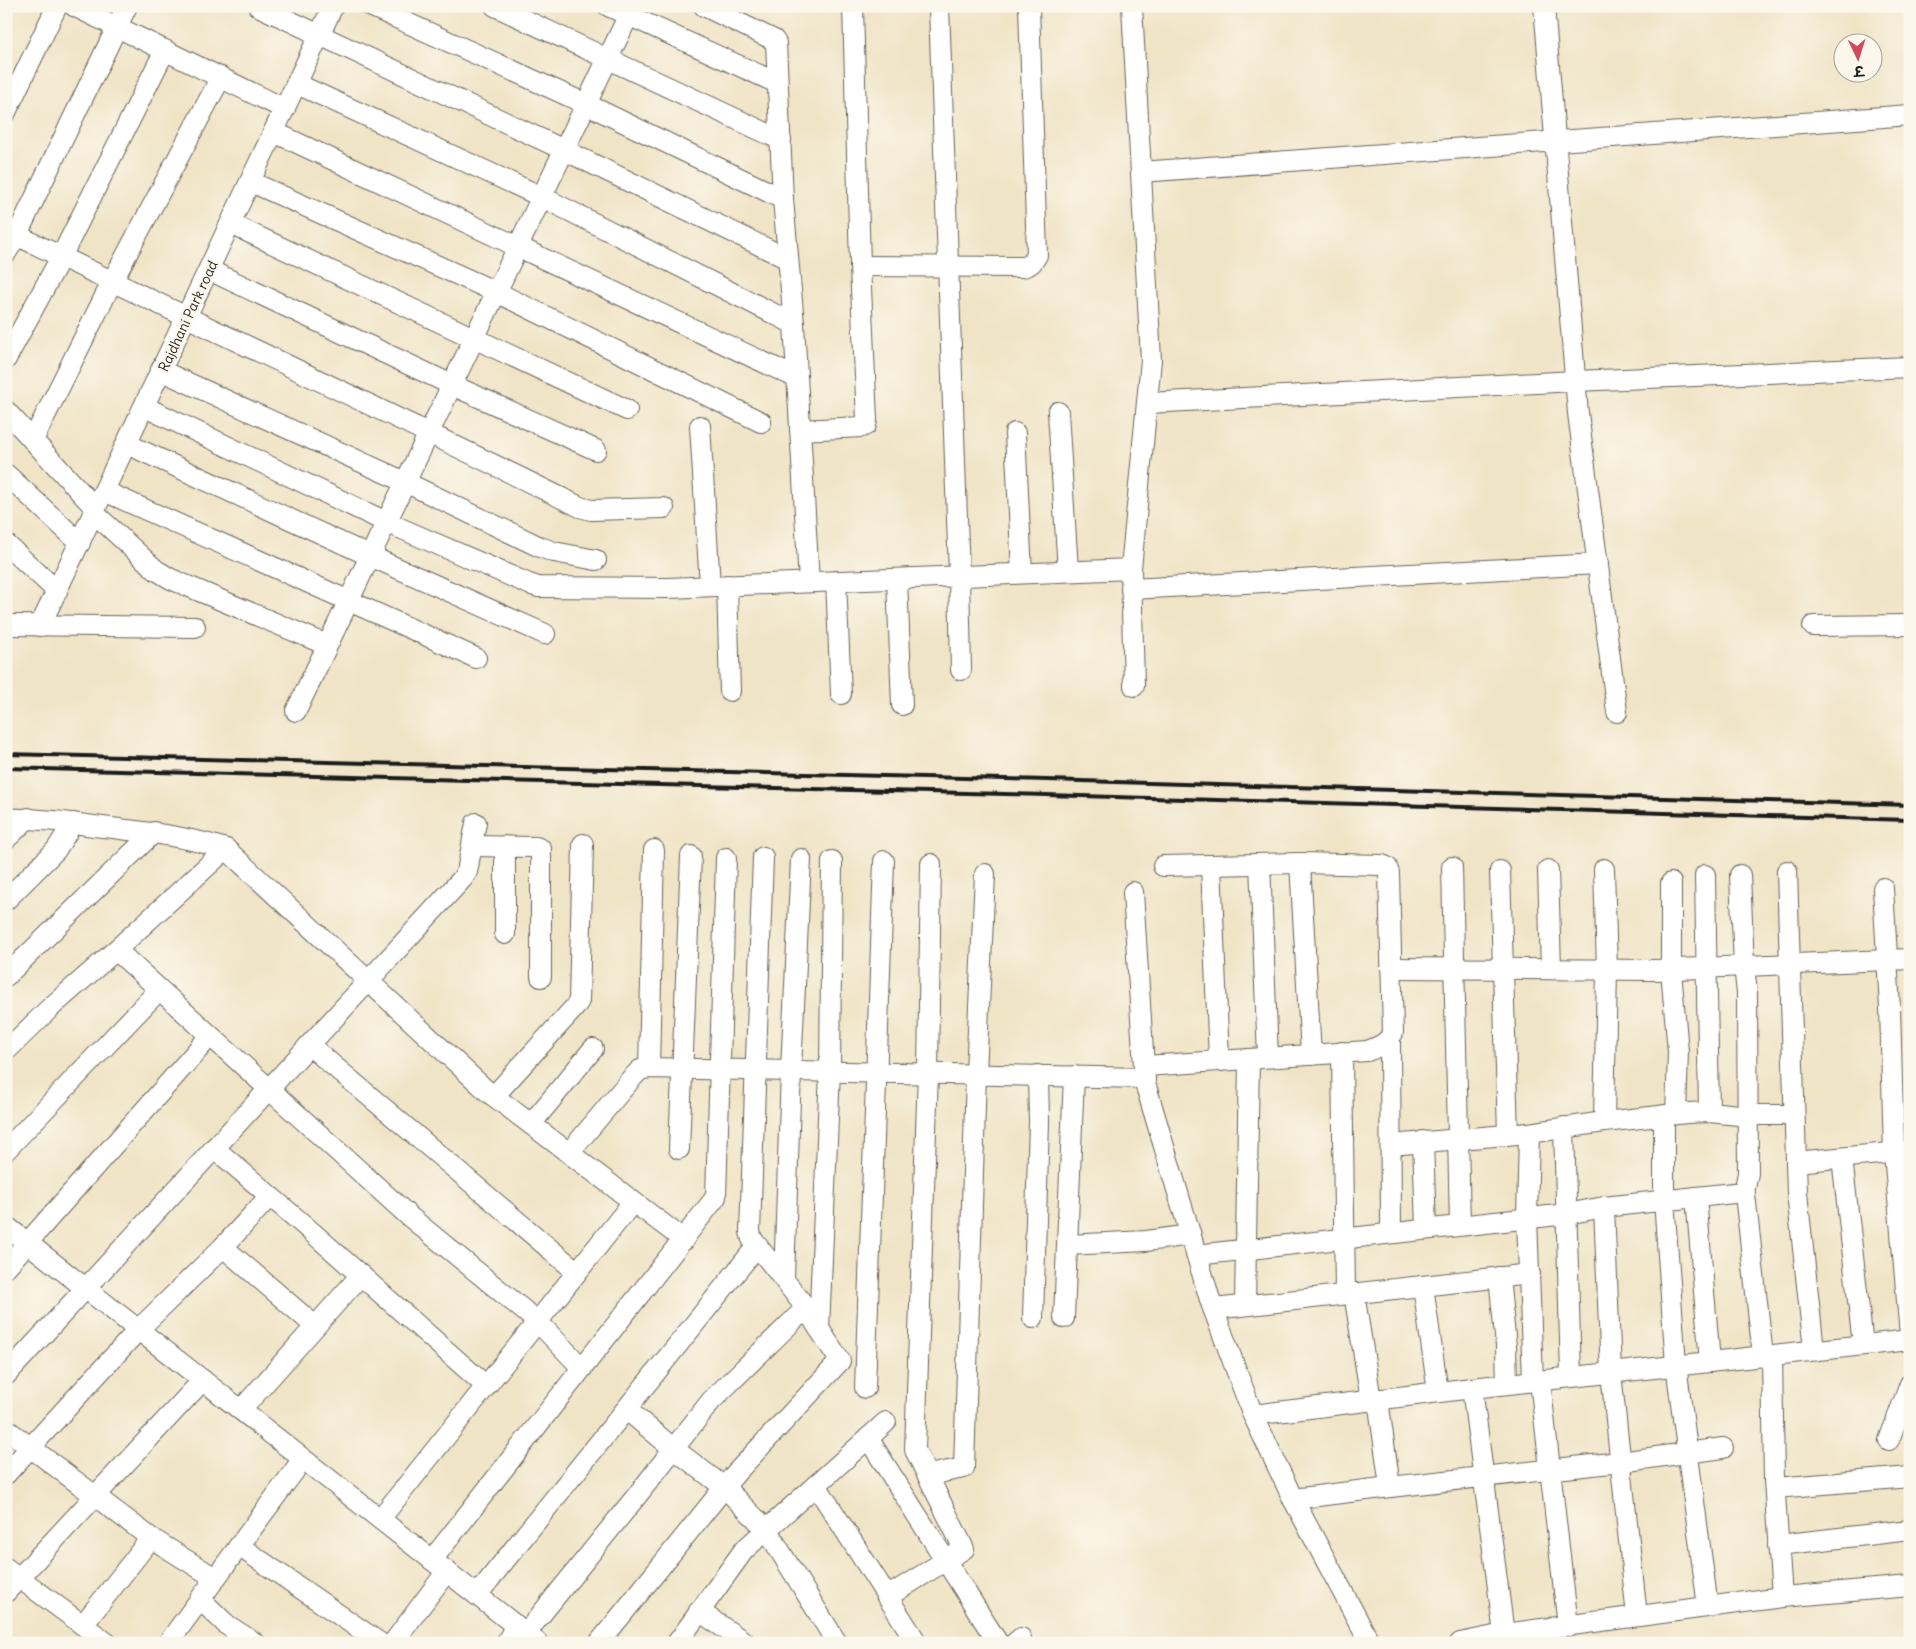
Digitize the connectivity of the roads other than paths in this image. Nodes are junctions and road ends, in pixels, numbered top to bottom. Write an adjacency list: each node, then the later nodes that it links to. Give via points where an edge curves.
1 (57, 6): 25 (street)
2 (74, 6): 16 (street)
3 (127, 6): 16 (street)
4 (258, 6): 17 (street)
5 (333, 6): 17 (street, Rajdhani Park road)
6 (370, 6): 23 (street)
7 (495, 6): 19 (street)
8 (608, 6): 15 (street)
9 (704, 6): 21 (street, via 774,40)
10 (853, 6): 41 (street)
11 (939, 6): 42 (street)
12 (1029, 6): 42 (street, via 1036,255 1029,266 1022,267)
13 (1132, 6): 31 (street)
14 (1544, 6): 29 (street)
15 (630, 11): 19 (street); 21 (street)
16 (118, 27): 18 (street); 36 (street)
17 (320, 35): 22 (street, Rajdhani Park road); 30 (street)
18 (165, 50): 20 (street); 39 (street)
19 (608, 58): 23 (street); 28 (street)
20 (220, 77): 24 (street); 44 (street)
21 (777, 83): 28 (street)
22 (296, 84): 24 (street, Rajdhani Park road); 33 (street)
23 (586, 104): 30 (street); 34 (street)
24 (285, 109): 27 (street, Rajdhani Park road)
25 (6, 112)
26 (1910, 115): 29 (street)
27 (274, 132): 32 (street, Rajdhani Park road); 37 (street)
28 (781, 140): 34 (street)
29 (1555, 143): 31 (street); 53 (street)
30 (564, 150): 33 (street); 40 (street)
31 (1141, 172): 55 (street, via 1151,360)
32 (251, 182): 35 (street, Rajdhani Park road); 45 (street)
33 (542, 197): 37 (street); 47 (street)
34 (783, 199): 40 (street)
35 (231, 224): 43 (street, Rajdhani Park road); 48 (street)
36 (12, 233): 38 (street); 39 (street)
37 (518, 245): 45 (street); 52 (street)
38 (6, 253)
39 (61, 257): 44 (street); 49 (street)
40 (788, 259): 47 (street)
41 (860, 266): 42 (street); 62 (street, via 866,425)
42 (948, 266): 80 (street)
43 (209, 270): 46 (street, Rajdhani Park road); 54 (street)
44 (112, 282): 46 (street); 65 (street)
45 (496, 292): 48 (street); 60 (street)
46 (187, 318): 51 (street, Rajdhani Park road); 63 (street)
47 (794, 324): 52 (street)
48 (474, 337): 54 (street); 57 (street)
49 (6, 359)
50 (1910, 367): 53 (street)
51 (162, 371): 56 (street, Rajdhani Park road); 69 (street)
52 (797, 378): 62 (street)
53 (1575, 381): 55 (street); 77 (street)
54 (452, 385): 63 (street); 67 (street)
55 (1147, 403): 82 (street)
56 (145, 407): 66 (street, Rajdhani Park road); 72 (street)
57 (627, 410)
58 (6, 411): 65 (street)
59 (1058, 412): 78 (street)
60 (761, 422)
61 (700, 426): 85 (street)
62 (800, 430): 84 (street)
63 (429, 433): 69 (street); 71 (street, via 580,507 591,510)
64 (1015, 433): 79 (street)
65 (33, 440): 70 (street)
66 (127, 444): 70 (street, Rajdhani Park road); 75 (street)
67 (596, 450)
68 (6, 474): 73 (street)
69 (405, 482): 72 (street); 76 (street, via 540,547)
70 (98, 504): 73 (street, Rajdhani Park road); 87 (street); 94 (street, via 156,570)
71 (664, 508)
72 (386, 522): 75 (street); 85 (street, via 538,586)
73 (80, 543): 86 (street, Rajdhani Park road)
74 (6, 544): 86 (street)
75 (370, 556): 87 (street); 93 (street)
76 (596, 560)
77 (1598, 564): 82 (street); 102 (street)
78 (1068, 571): 79 (street); 82 (street)
79 (1022, 573): 80 (street)
80 (960, 575): 81 (street); 96 (street)
81 (897, 579): 83 (street); 100 (street)
82 (1131, 579): 97 (street)
83 (836, 581): 84 (street); 99 (street)
84 (808, 582): 85 (street)
85 (719, 586): 98 (street)
86 (57, 591): 90 (street, Rajdhani Park road)
87 (349, 600): 94 (street); 95 (street)
88 (10, 622): 90 (street)
89 (1910, 625): 91 (street)
90 (40, 626): 92 (street)
91 (1813, 626)
92 (196, 627)
93 (545, 634)
94 (327, 646): 101 (street)
95 (476, 658)
96 (961, 670)
97 (1134, 686)
98 (730, 691)
99 (841, 694)
100 (902, 705)
101 (296, 711)
102 (1617, 712)
103 (28, 818): 104 (street); 105 (street); 108 (street)
104 (6, 819)
105 (73, 823): 107 (street); 136 (street, via 56,850)
106 (476, 823): 110 (street)
107 (154, 832): 112 (street); 150 (street)
108 (6, 839)
109 (582, 844): 176 (street, via 580,1001)
110 (472, 846): 111 (street); 152 (street, via 463,878)
111 (505, 846): 137 (street); 151 (street, via 541,849)
112 (226, 848): 138 (street); 152 (street)
113 (654, 850): 163 (street)
114 (691, 856): 164 (street)
115 (763, 857): 166 (street)
116 (726, 858): 165 (street)
117 (801, 859): 167 (street)
118 (832, 861): 168 (street)
119 (884, 861): 169 (street)
120 (1300, 863): 122 (street); 143 (street, via 1387,867); 160 (street)
121 (931, 864): 171 (street)
122 (1260, 864): 123 (street); 161 (street)
123 (1211, 865): 124 (street); 162 (street)
124 (1163, 866)
125 (1452, 867): 144 (street)
126 (1604, 869): 148 (street)
127 (1500, 870): 146 (street)
128 (1548, 870): 147 (street)
129 (1787, 871): 141 (street)
130 (985, 874): 172 (street)
131 (1705, 875): 145 (street)
132 (1740, 875): 142 (street)
133 (1672, 882): 149 (street)
134 (1883, 888): 140 (street)
135 (1134, 892): 170 (street)
136 (6, 900)
137 (505, 934)
138 (116, 950): 153 (street); 158 (street)
139 (1910, 959): 140 (street)
140 (1886, 961): 141 (street); 192 (street)
141 (1789, 964): 142 (street); 180 (street)
142 (1744, 966): 145 (street); 179 (street)
143 (1391, 968): 144 (street); 155 (street, via 1393,1033)
144 (1455, 968): 146 (street); 186 (street)
145 (1707, 968): 149 (street); 177 (street)
146 (1503, 969): 147 (street); 185 (street)
147 (1551, 969): 148 (street)
148 (1607, 970): 149 (street); 181 (street)
149 (1672, 970): 178 (street, via 1678,1052)
150 (6, 976)
151 (541, 976)
152 (369, 980): 156 (street); 176 (street)
153 (159, 990): 154 (street); 191 (street)
154 (210, 1036): 175 (street); 212 (street)
155 (1390, 1039): 159 (street, via 1367,1051); 188 (street)
156 (309, 1045): 175 (street); 219 (street)
157 (593, 1049): 182 (street)
158 (6, 1052)
159 (1342, 1052): 160 (street); 210 (street)
160 (1310, 1054): 161 (street)
161 (1259, 1058): 162 (street); 216 (street)
162 (1219, 1061): 170 (street)
163 (649, 1068): 164 (street); 193 (street, via 640,1070 631,1079)
164 (682, 1068): 165 (street); 190 (street)
165 (720, 1069): 166 (street); 211 (street, via 716,1197)
166 (757, 1070): 167 (street); 214 (street, via 750,1227)
167 (790, 1070): 168 (street); 223 (street)
168 (830, 1071): 169 (street); 235 (street)
169 (876, 1072): 171 (street); 252 (street)
170 (1145, 1072): 174 (street); 209 (street)
171 (928, 1073): 172 (street); 271 (street, via 915,1450)
172 (976, 1074): 173 (street); 271 (street, via 964,1468)
173 (1038, 1075): 174 (street); 230 (street)
174 (1074, 1076): 213 (street)
175 (267, 1090): 189 (street); 232 (street, via 410,1218)
176 (494, 1096): 182 (street)
177 (1710, 1112): 178 (street); 179 (street)
178 (1670, 1115): 181 (street); 200 (street)
179 (1747, 1115): 180 (street); 197 (street, via 1748,1179)
180 (1794, 1115): 195 (street)
181 (1604, 1122): 183 (street)
182 (531, 1124): 193 (street)
183 (1564, 1128): 184 (street); 203 (street)
184 (1529, 1133): 185 (street); 204 (street)
185 (1508, 1134): 186 (street)
186 (1458, 1138): 187 (street); 205 (street)
187 (1423, 1142): 188 (street); 207 (street)
188 (1391, 1145): 208 (street)
189 (214, 1148): 198 (street); 225 (street)
190 (679, 1149)
191 (6, 1150)
192 (1902, 1152): 194 (street); 196 (street)
193 (570, 1153): 201 (street)
194 (1842, 1158): 195 (street); 238 (street)
195 (1796, 1162): 239 (street)
196 (1903, 1183): 236 (street)
197 (1744, 1193): 199 (street); 240 (street)
198 (270, 1196): 215 (street); 221 (street)
199 (1696, 1197): 200 (street); 241 (street)
200 (1664, 1200): 202 (street); 242 (street)
201 (634, 1202): 211 (street); 219 (street)
202 (1604, 1207): 203 (street); 244 (street)
203 (1567, 1214): 204 (street); 246 (street)
204 (1527, 1218): 205 (street); 220 (street)
205 (1460, 1225): 207 (street)
206 (6, 1226): 212 (street)
207 (1426, 1229): 208 (street)
208 (1391, 1233): 210 (street)
209 (1191, 1236): 213 (street); 217 (street)
210 (1344, 1238): 216 (street); 226 (street)
211 (684, 1240): 243 (street)
212 (28, 1243): 218 (street); 225 (street)
213 (1067, 1245): 231 (street)
214 (757, 1246): 223 (street); 257 (street)
215 (223, 1247): 233 (street); 234 (street)
216 (1247, 1248): 217 (street); 227 (street)
217 (1196, 1255): 229 (street)
218 (6, 1267)
219 (577, 1272): 232 (street)
220 (1530, 1274): 222 (street); 248 (street)
221 (361, 1275): 233 (street); 251 (street)
222 (1499, 1277): 224 (street); 249 (street)
223 (784, 1279): 228 (street)
224 (1422, 1286): 226 (street); 254 (street)
225 (86, 1289): 234 (street); 245 (street)
226 (1350, 1294): 227 (street); 255 (street)
227 (1245, 1305): 229 (street)
228 (806, 1308): 235 (street); 265 (street, via 711,1400)
229 (1214, 1309): 258 (street)
230 (1033, 1318)
231 (1064, 1318)
232 (538, 1322): 243 (street); 251 (street)
233 (315, 1326): 256 (street)
234 (139, 1329): 247 (street); 263 (street)
235 (819, 1329): 275 (street, via 839,1363)
236 (1910, 1335)
237 (1910, 1340): 238 (street)
238 (1863, 1345): 239 (street)
239 (1814, 1350): 240 (street)
240 (1768, 1355): 241 (street); 277 (street)
241 (1710, 1362): 242 (street)
242 (1676, 1365): 244 (street); 266 (street)
243 (582, 1368): 287 (street)
244 (1611, 1373): 246 (street); 268 (street)
245 (6, 1375)
246 (1571, 1377): 248 (street)
247 (203, 1380): 256 (street); 278 (street)
248 (1536, 1381): 249 (street); 269 (street)
249 (1507, 1384): 253 (street)
250 (1910, 1384): 262 (street)
251 (486, 1386): 280 (street)
252 (865, 1388)
253 (1472, 1388): 254 (street); 272 (street)
254 (1438, 1392): 255 (street)
255 (1374, 1400): 258 (street); 276 (street)
256 (241, 1410): 267 (street)
257 (627, 1410): 265 (street); 291 (street)
258 (1253, 1416): 279 (street)
259 (886, 1422): 261 (street)
260 (6, 1429): 263 (street)
261 (868, 1438): 274 (street); 286 (street)
262 (1889, 1440)
263 (30, 1448): 270 (street); 278 (street)
264 (1723, 1448): 266 (street)
265 (674, 1449): 275 (street); 300 (street)
266 (1688, 1453): 268 (street); 295 (street)
267 (303, 1459): 280 (street); 285 (street)
268 (1620, 1462): 269 (street); 297 (street)
269 (1550, 1470): 272 (street); 299 (street)
270 (6, 1474)
271 (928, 1475): 286 (street, via 964,1549)
272 (1485, 1477): 276 (street); 301 (street)
273 (1910, 1477): 277 (street)
274 (816, 1485): 281 (street); 292 (street)
275 (724, 1487): 281 (street); 308 (street)
276 (1390, 1487): 279 (street)
277 (1775, 1488): 284 (street)
278 (96, 1498): 283 (street); 289 (street)
279 (1293, 1499): 314 (street)
280 (380, 1518): 287 (street)
281 (766, 1530): 296 (street, via 744,1550); 311 (street)
282 (1910, 1530): 284 (street)
283 (151, 1538): 288 (street); 298 (street)
284 (1778, 1545): 293 (street)
285 (239, 1546): 288 (street); 305 (street)
286 (947, 1560): 292 (street); 313 (street)
287 (440, 1566): 291 (street); 306 (street)
288 (215, 1578): 294 (street)
289 (11, 1579): 298 (street)
290 (1910, 1586): 293 (street)
291 (477, 1595): 300 (street)
292 (887, 1597): 312 (street)
293 (1782, 1597): 295 (street)
294 (200, 1599): 303 (street); 304 (street, via 227,1625)
295 (1708, 1607): 297 (street)
296 (700, 1611): 309 (street); 310 (street)
297 (1637, 1616): 299 (street)
298 (83, 1625): 302 (street)
299 (1568, 1626): 301 (street)
300 (527, 1634): 307 (street)
301 (1504, 1634): 315 (street)
302 (107, 1643)
303 (168, 1643)
304 (255, 1643)
305 (380, 1643)
306 (393, 1643)
307 (506, 1643)
308 (599, 1643)
309 (677, 1643)
310 (746, 1643)
311 (837, 1643)
312 (917, 1643)
313 (998, 1643)
314 (1370, 1643)
315 (1460, 1643)

